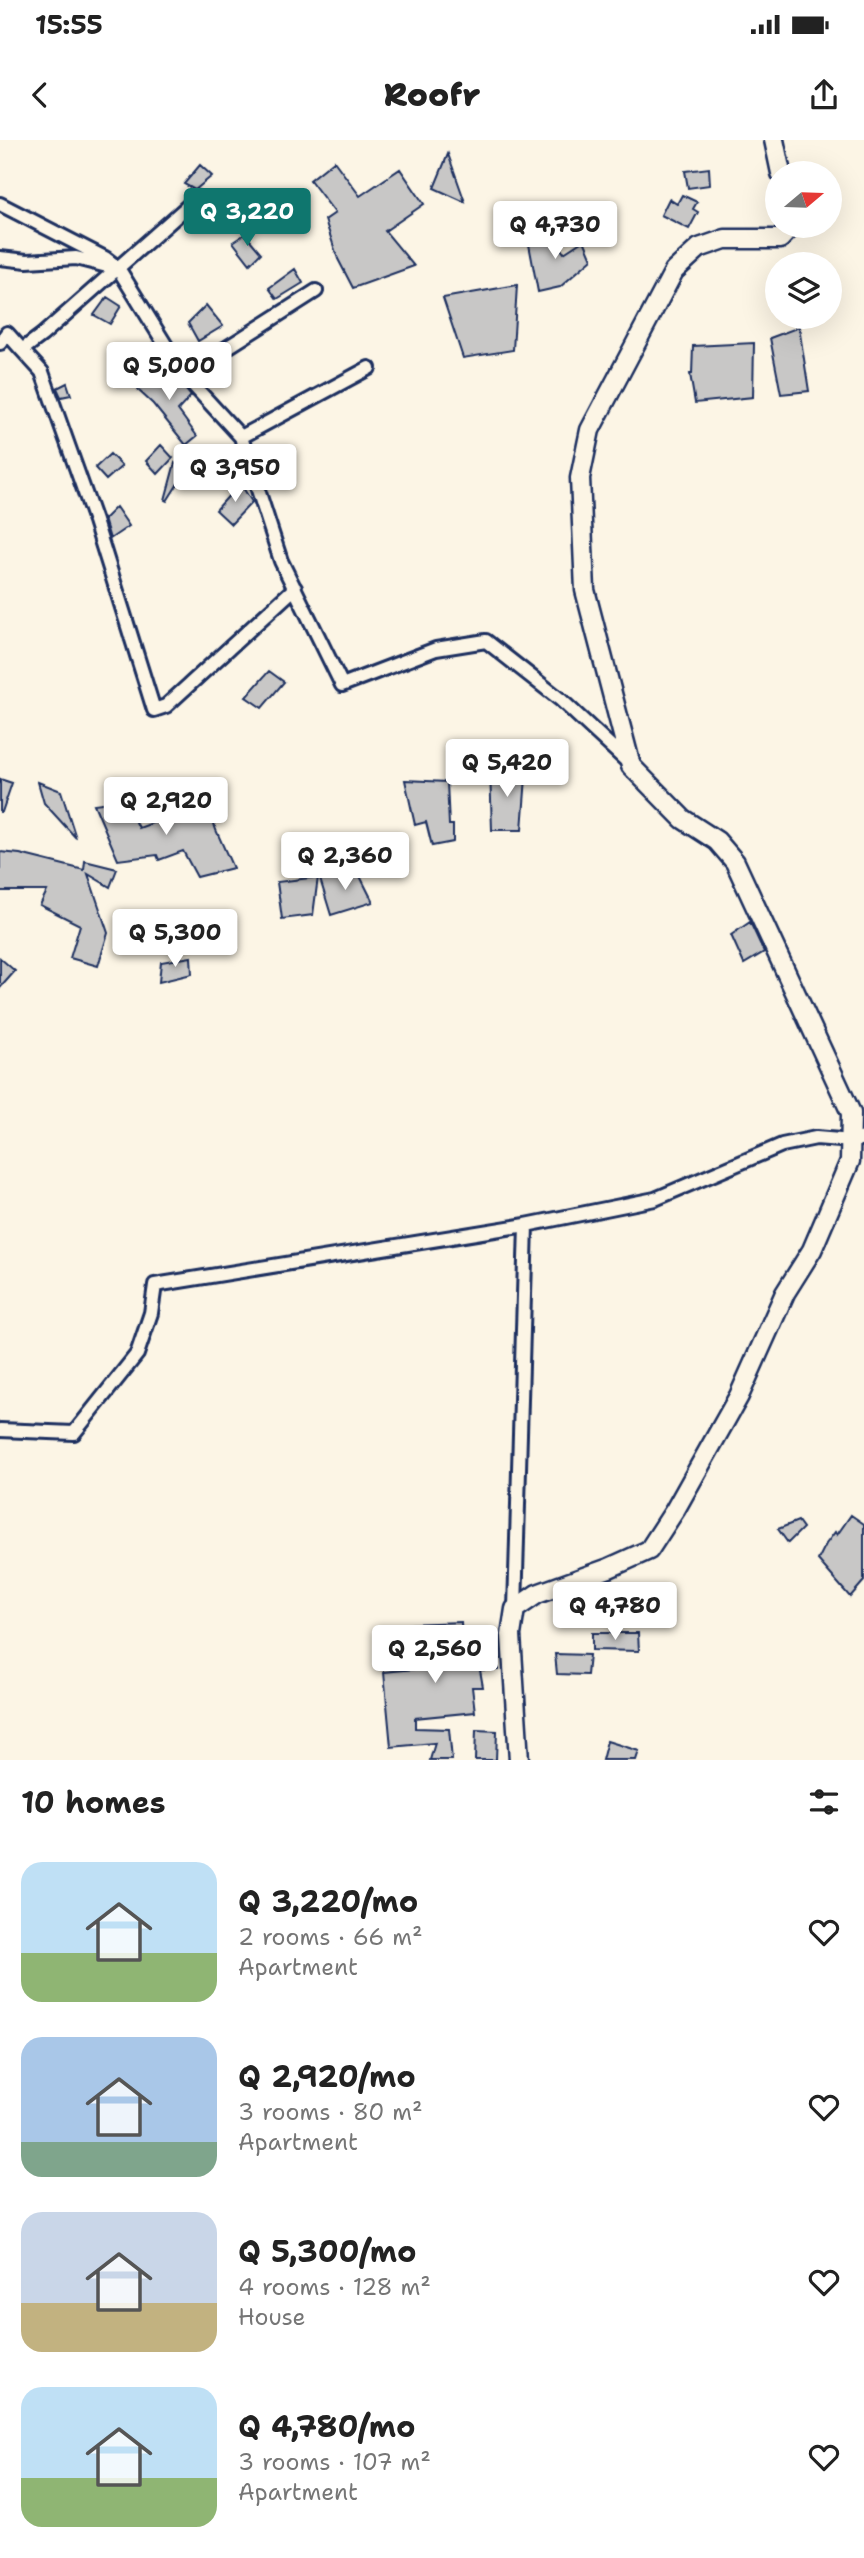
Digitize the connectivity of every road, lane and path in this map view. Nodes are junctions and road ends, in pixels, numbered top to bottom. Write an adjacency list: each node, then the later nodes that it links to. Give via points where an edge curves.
1 (774, 140): 2 (street)
2 (778, 161)
3 (197, 198): 7 (street)
4 (0, 204): 7 (street)
5 (781, 238): 15 (street, via 725,239 699,248 674,271 590,430 580,478 585,590)
6 (0, 258): 7 (street, via 76,258)
7 (118, 268): 10 (street); 12 (street)
8 (316, 291): 12 (street)
9 (0, 343): 10 (street, via 8,333)
10 (22, 350): 14 (street, via 42,372 154,710 166,706)
11 (369, 368): 13 (street)
12 (184, 375): 13 (street)
13 (241, 437): 14 (street, via 281,561)
14 (295, 588): 15 (street, via 342,685 436,649 486,641 561,700)
15 (631, 766): 16 (street, via 735,862 851,1112)
16 (858, 1140): 17 (street, via 816,1138 782,1145 655,1199); 19 (street, via 812,1250 785,1293 733,1406 649,1550 537,1594)
17 (526, 1225): 18 (street, via 155,1285 152,1313 137,1354 74,1433); 19 (street)
18 (0, 1430)
19 (515, 1609): 20 (street, via 511,1635)
20 (519, 1760)

